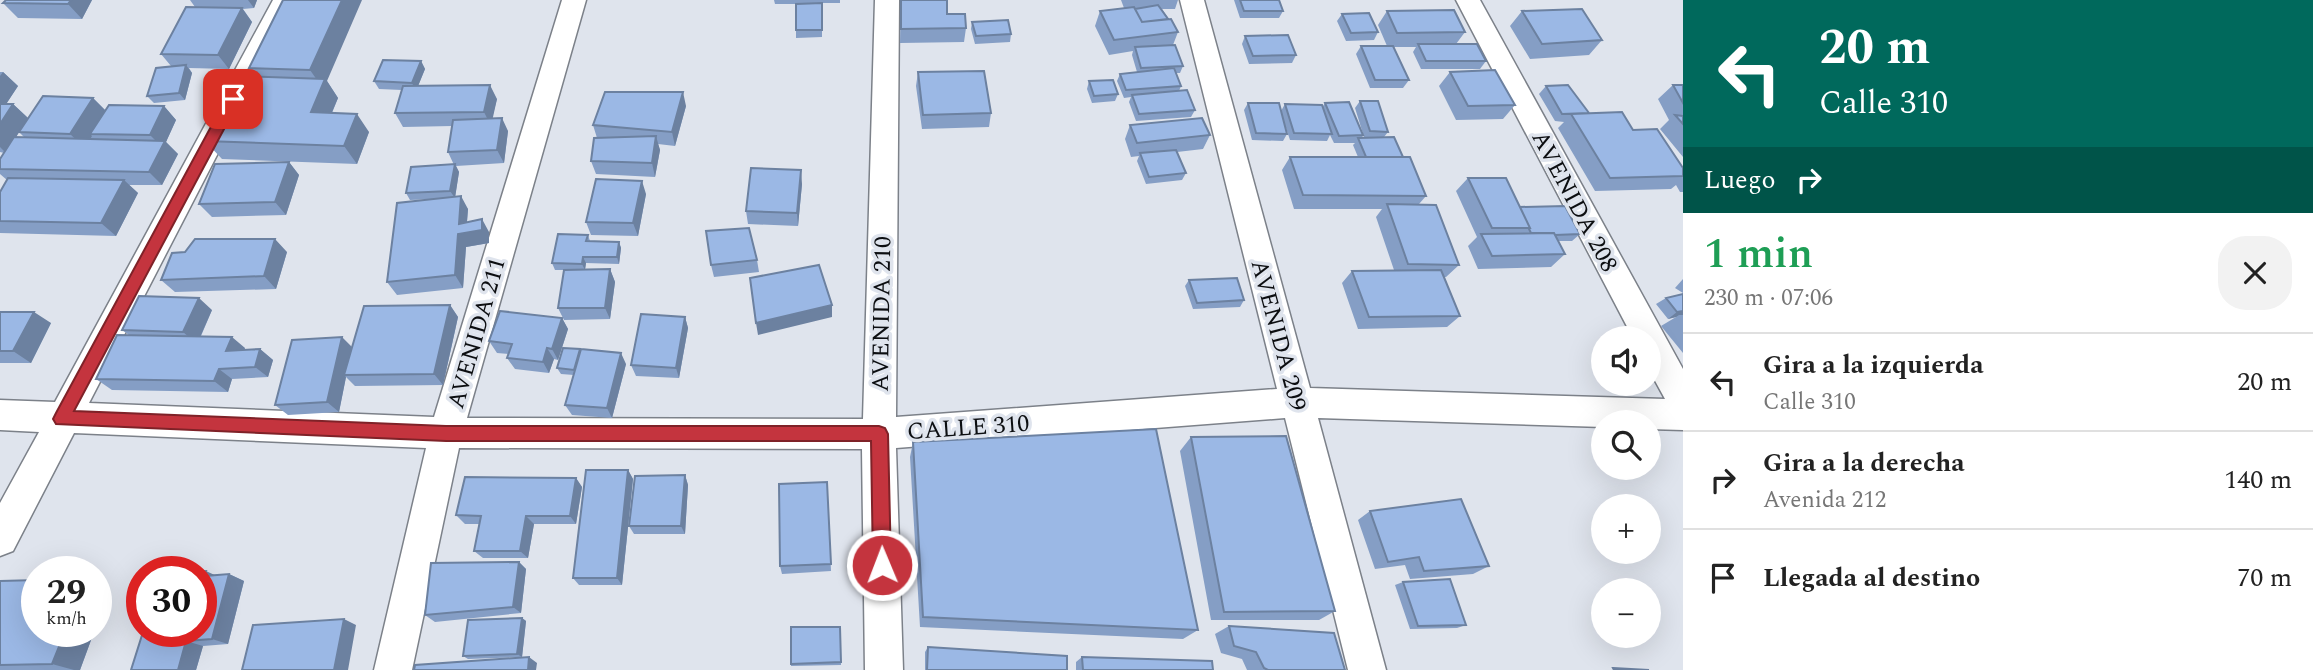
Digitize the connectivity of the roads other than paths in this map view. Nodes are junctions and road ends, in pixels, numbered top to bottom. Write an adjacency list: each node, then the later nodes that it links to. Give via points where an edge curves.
1 (285, 0): 10 (street)
2 (574, 0): 11 (street, AVENIDA 211)
3 (887, 0): 12 (street, AVENIDA 210)
4 (1192, 0): 7 (street, AVENIDA 209)
5 (1468, 0): 6 (street, AVENIDA 208)
6 (1683, 401)
7 (1296, 402): 9 (street, CALLE 310); 12 (street, CALLE 310); 16 (street, AVENIDA 209)
8 (0, 415): 10 (street, CALLE 310)
9 (1683, 415)
10 (62, 419): 11 (street, CALLE 310); 13 (street)
11 (446, 433): 12 (street, CALLE 310); 14 (street, AVENIDA 211)
12 (879, 434): 15 (street, AVENIDA 210)
13 (0, 539)
14 (393, 670)
15 (884, 670)
16 (1367, 670)

